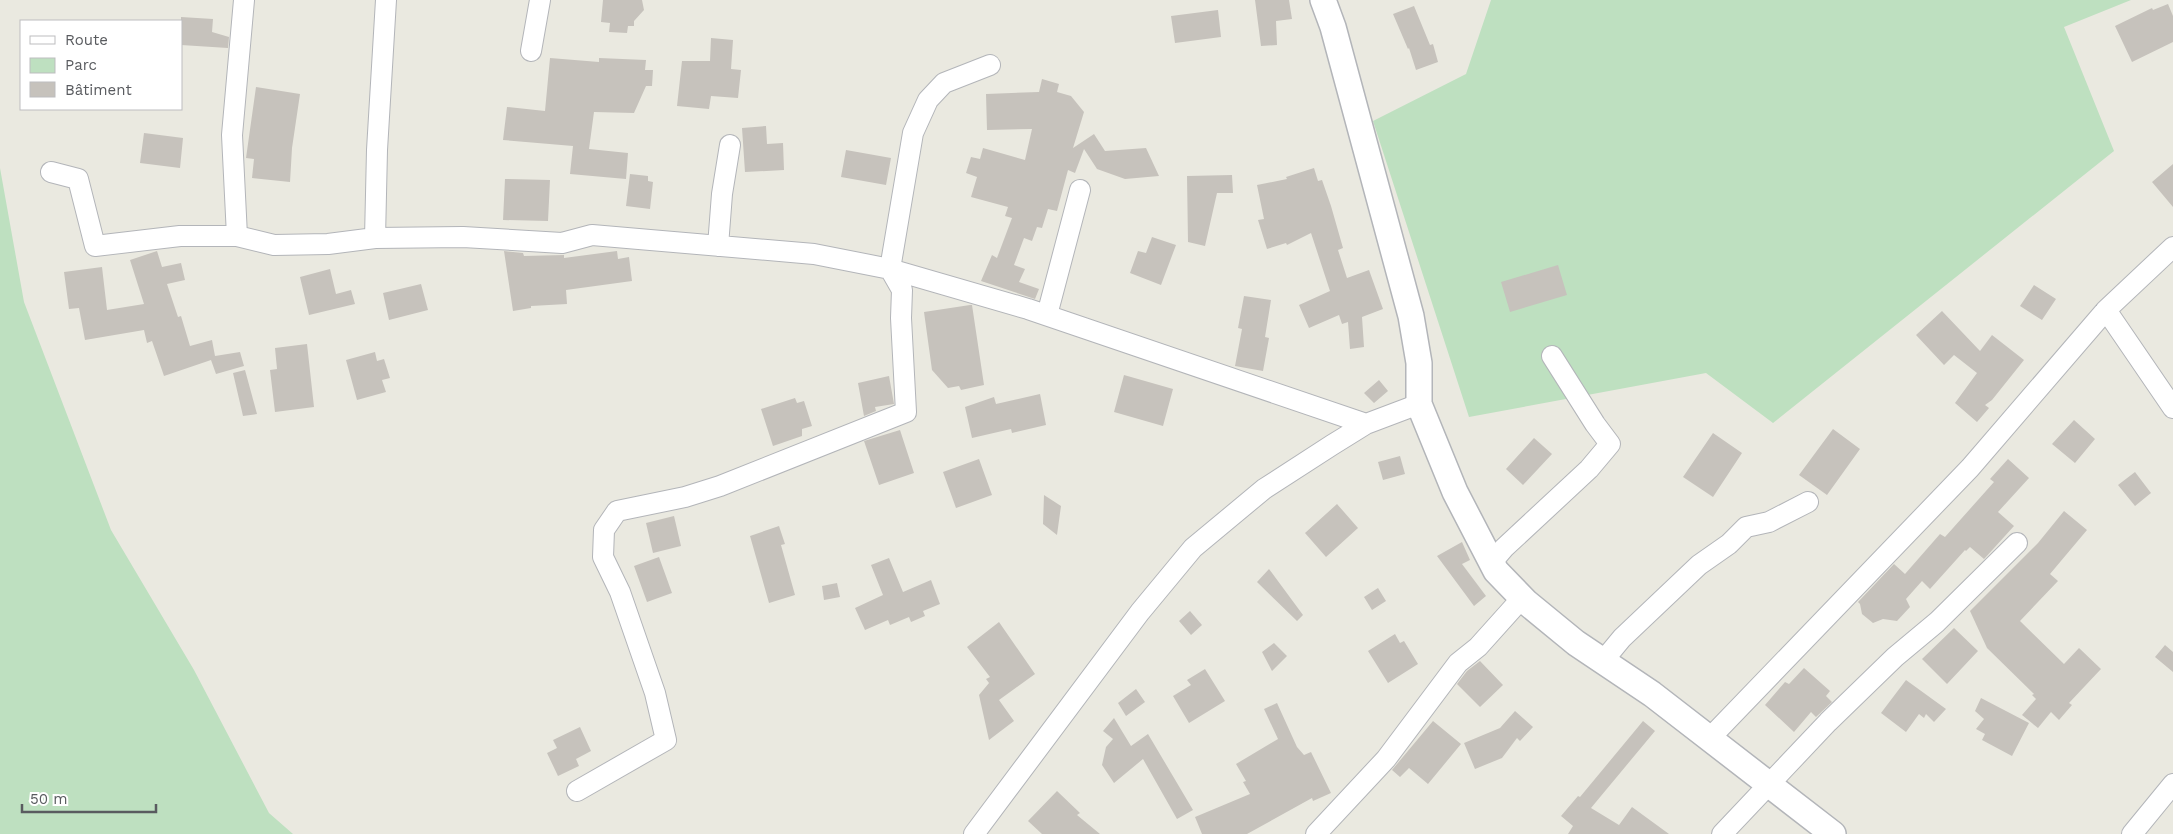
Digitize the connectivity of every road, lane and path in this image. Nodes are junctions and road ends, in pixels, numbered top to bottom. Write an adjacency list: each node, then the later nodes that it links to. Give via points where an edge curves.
1 (244, 0): 10 (street, via 232,135)
2 (386, 0): 11 (street)
3 (540, 0): 5 (street)
4 (1323, 0): 18 (street, via 1411,316 1420,363)
5 (531, 51)
6 (990, 65): 14 (street, via 944,83 928,100 913,132)
7 (730, 145): 12 (street)
8 (51, 172): 10 (street, via 78,179 95,246 180,236)
9 (1080, 190): 16 (street)
10 (237, 236): 11 (street, via 274,245 328,244)
11 (375, 238): 12 (street, via 463,237 562,244 592,235)
12 (718, 246): 14 (street, via 814,254)
13 (2173, 247): 15 (street)
14 (890, 268): 16 (street); 29 (street, via 902,290 906,412 720,486 617,511 604,530 603,557 624,602 655,694 666,740)
15 (2106, 310): 19 (street); 26 (street, via 1970,468)
16 (1047, 315): 20 (street)
17 (1552, 356): 23 (street, via 1610,444 1589,469)
18 (1419, 404): 20 (street); 23 (street, via 1455,492)
19 (2173, 408)
20 (1366, 424): 30 (street, via 1264,489 1194,548 1140,612)
21 (1808, 502): 25 (street, via 1769,522 1746,527 1622,638)
22 (2017, 543): 28 (street, via 1828,722)
23 (1492, 562): 24 (street, via 1496,571)
24 (1522, 598): 25 (street); 31 (street, via 1478,647 1458,662 1386,759)
25 (1603, 661): 26 (street)
26 (1709, 739): 28 (street)
27 (2173, 784): 34 (street)
28 (1768, 785): 32 (street); 33 (street)
29 (577, 791)
30 (974, 834)
31 (1316, 834)
32 (1722, 834)
33 (1833, 834)
34 (2132, 834)

